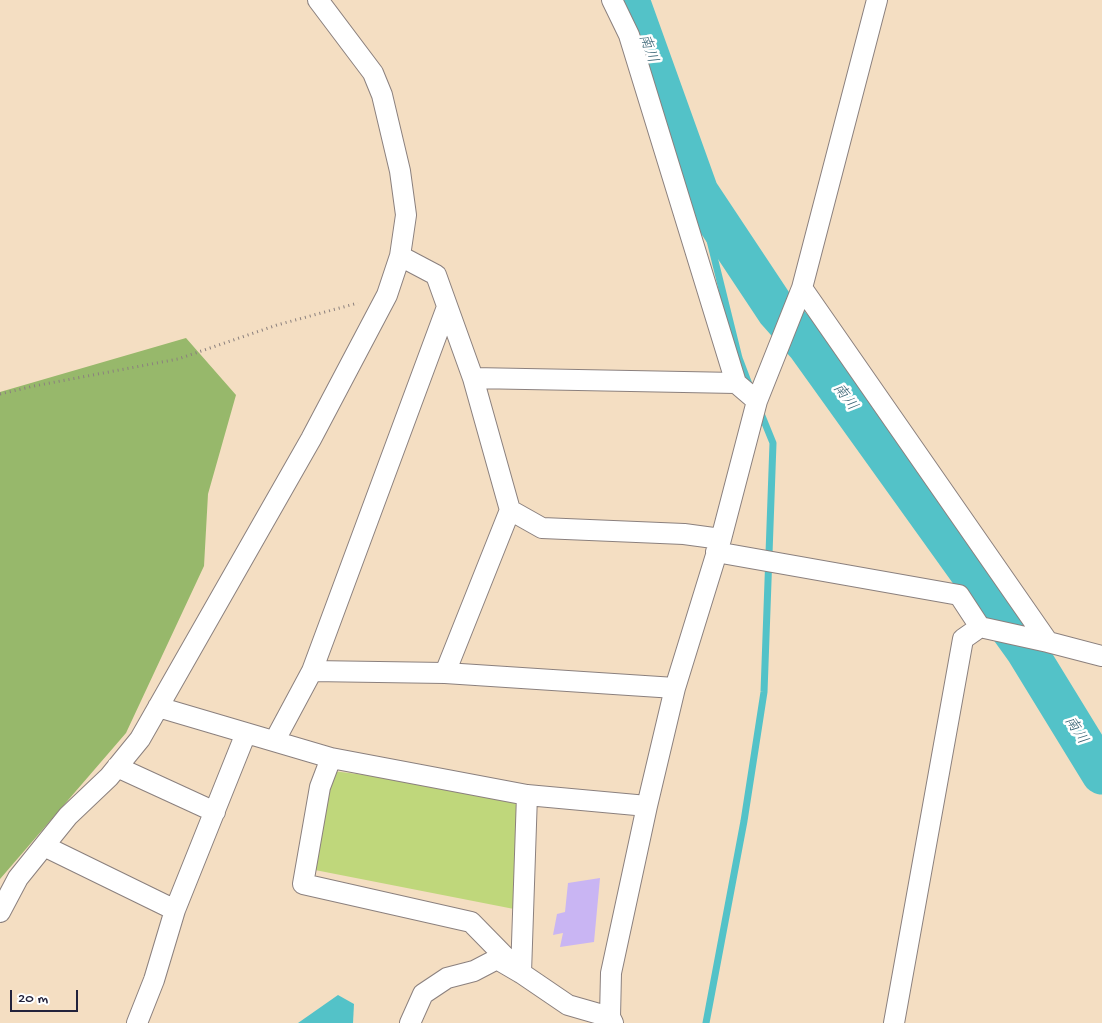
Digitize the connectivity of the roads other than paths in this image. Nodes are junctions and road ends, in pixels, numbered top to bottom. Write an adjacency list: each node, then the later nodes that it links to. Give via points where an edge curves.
1 (318, 0): 4 (street, via 373,73 382,95 400,171 406,215)
2 (612, 0): 8 (street, via 629,34)
3 (877, 0): 5 (street)
4 (400, 256): 6 (street, via 436,275); 18 (street, via 387,295 312,439)
5 (802, 288): 9 (street); 13 (street)
6 (447, 306): 7 (street); 15 (street)
7 (472, 378): 8 (street); 10 (street)
8 (736, 383): 9 (street)
9 (756, 401): 11 (street)
10 (510, 510): 11 (street, via 542,528 684,534); 16 (street)
11 (719, 546): 12 (street, via 959,595); 17 (street)
12 (980, 628): 13 (street); 33 (street, via 964,639)
13 (1048, 642): 14 (street)
14 (1102, 656)
15 (312, 671): 16 (street); 20 (street)
16 (445, 673): 17 (street)
17 (675, 688): 24 (street)
18 (158, 707): 19 (street); 22 (street, via 140,739)
19 (246, 734): 20 (street); 25 (street)
20 (275, 740): 21 (street)
21 (332, 758): 23 (street); 29 (street, via 320,787 303,884 471,922)
22 (116, 767): 25 (street); 26 (street)
23 (527, 795): 24 (street); 29 (street)
24 (647, 806): 30 (street, via 611,973)
25 (215, 812): 27 (street)
26 (44, 846): 27 (street); 28 (street, via 18,878)
27 (175, 910): 31 (street)
28 (0, 912)
29 (521, 972): 30 (street, via 568,1005); 32 (street, via 497,959 474,971 447,978 423,994)
30 (612, 1020)
31 (137, 1023)
32 (410, 1023)
33 (894, 1023)

